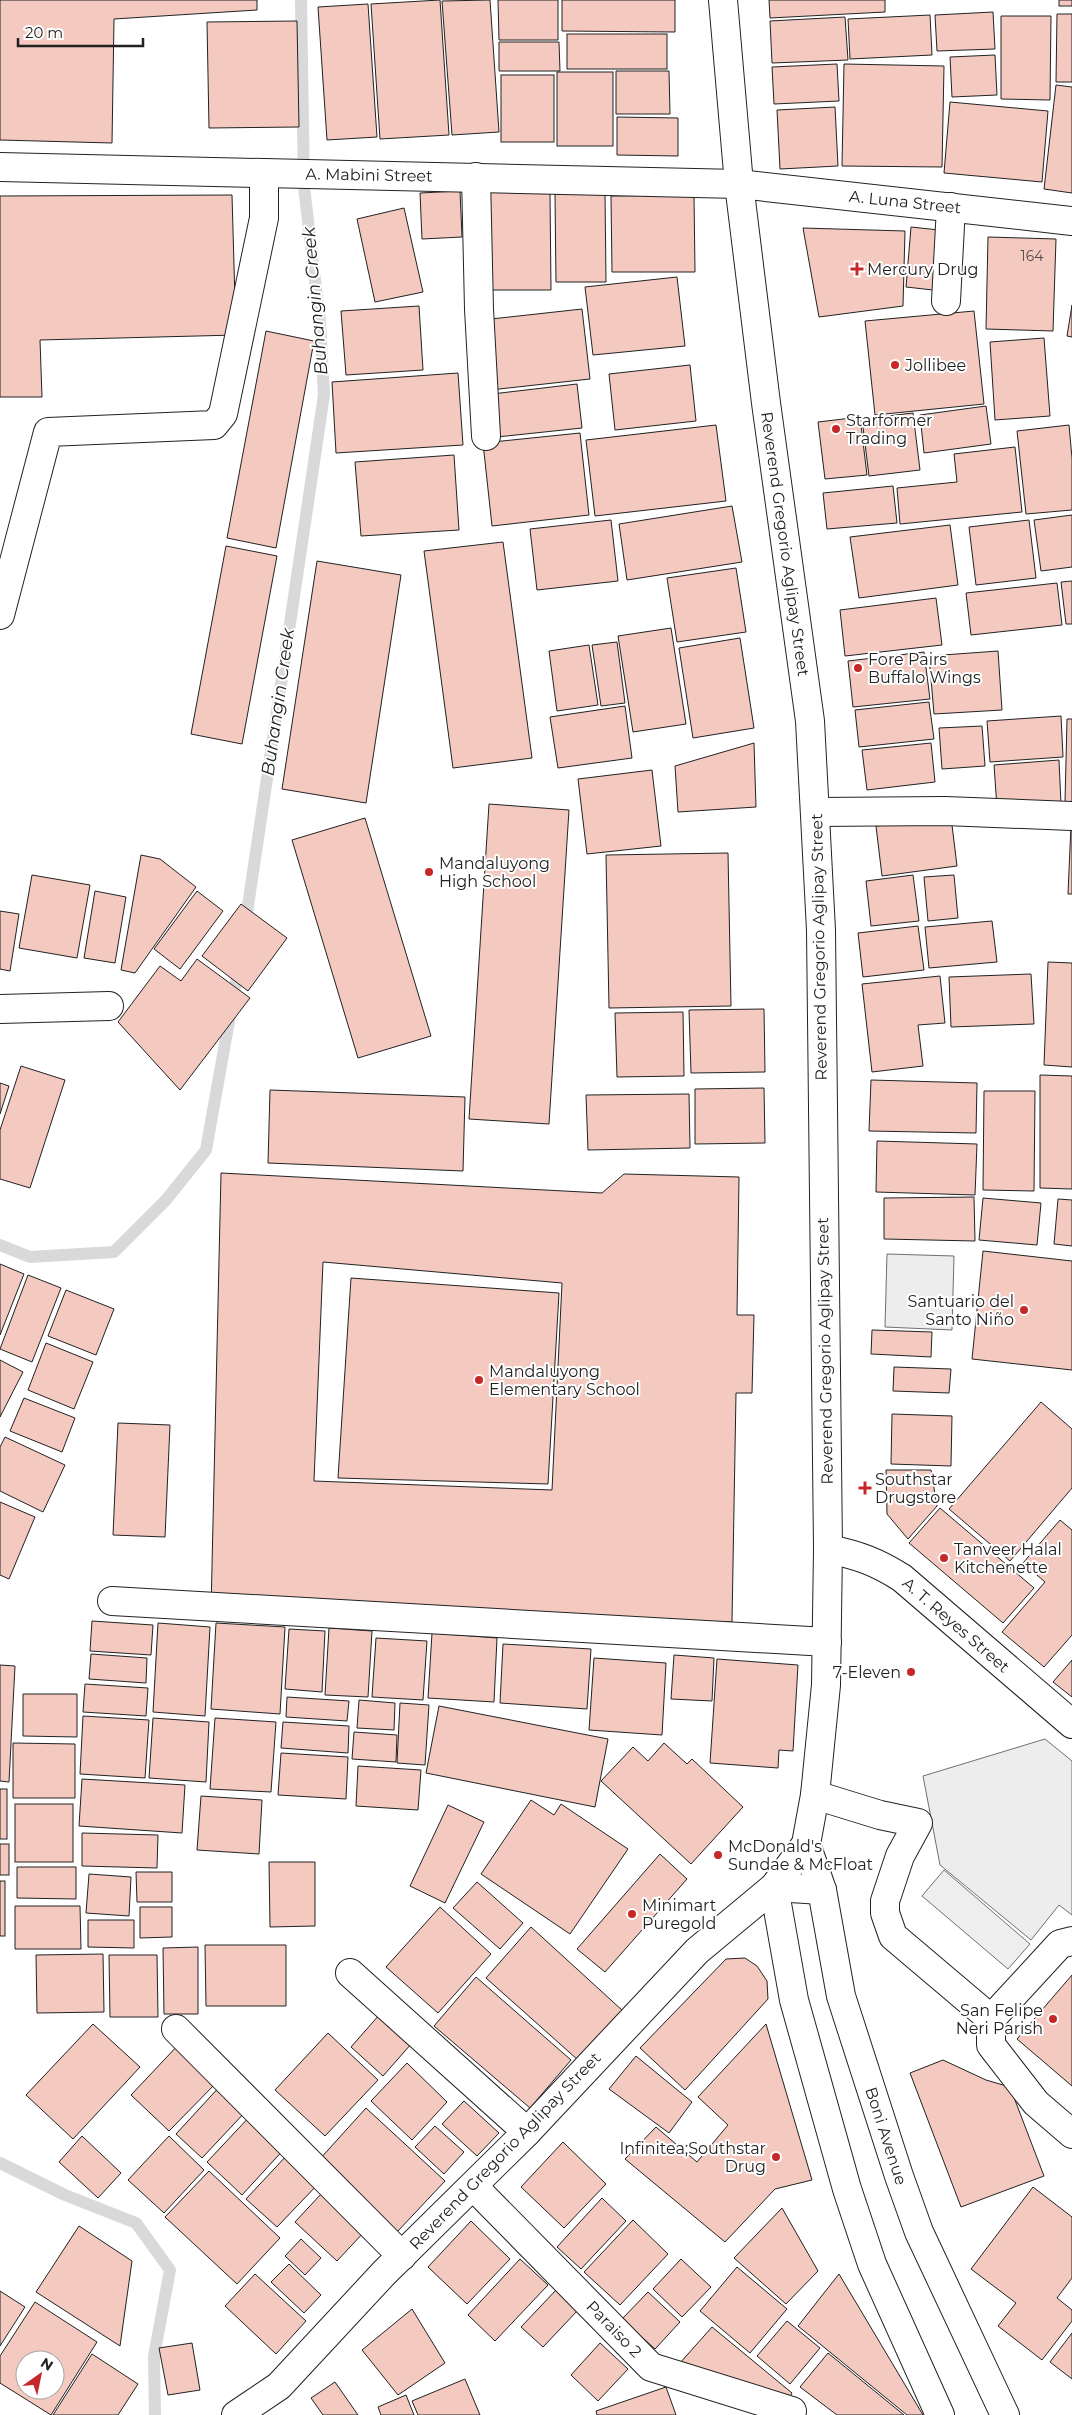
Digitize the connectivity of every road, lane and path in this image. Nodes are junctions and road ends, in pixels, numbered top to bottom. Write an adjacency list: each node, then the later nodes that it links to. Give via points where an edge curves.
1 (723, 0): 5 (main road, Reverend Gregorio Aglipay Street)
2 (0, 167): 3 (main road, A. Mabini Street)
3 (270, 174): 4 (main road, A. Mabini Street); 10 (main road, via 264,218 223,414 214,426 48,432)
4 (476, 177): 5 (main road, A. Mabini Street); 9 (main road, via 478,309)
5 (738, 184): 6 (main road, A. Luna Street); 11 (main road, Reverend Gregorio Aglipay Street, via 810,721)
6 (951, 207): 7 (main road, A. Luna Street); 8 (main road)
7 (1072, 221)
8 (946, 301)
9 (486, 436)
10 (0, 615)
11 (816, 812): 12 (main road, via 945,811); 15 (main road, Reverend Gregorio Aglipay Street, via 821,930)
12 (1072, 816)
13 (109, 1006): 14 (main road)
14 (0, 1009)
15 (828, 1548): 17 (main road, Reverend Gregorio Aglipay Street); 18 (main road, A. T. Reyes Street, via 878,1562 902,1578)
16 (112, 1601): 17 (main road)
17 (827, 1642): 19 (main road, Reverend Gregorio Aglipay Street)
18 (1072, 1724)
19 (815, 1795): 20 (main road, Reverend Gregorio Aglipay Street); 25 (main road, via 918,1823 900,1856 885,1901 885,1913 893,1936)
20 (806, 1844): 21 (main road, Reverend Gregorio Aglipay Street); 22 (main road, Boni Avenue)
21 (774, 1887): 22 (main road); 27 (main road, Reverend Gregorio Aglipay Street, via 697,1951); 33 (main road, via 794,2000 847,2190 872,2264)
22 (822, 1890): 34 (main road, Boni Avenue, via 841,1996 918,2232)
23 (1072, 1941): 25 (main road, via 1060,1944)
24 (350, 1973): 27 (main road)
25 (991, 2019): 28 (main road, via 991,2045 1036,2103)
26 (176, 2029): 30 (main road)
27 (527, 2132): 29 (main road, Reverend Gregorio Aglipay Street)
28 (1072, 2134)
29 (473, 2186): 30 (main road, Reverend Gregorio Aglipay Street); 31 (main road, Paraiso 2, via 651,2367)
30 (402, 2256): 32 (main road, Reverend Gregorio Aglipay Street, via 279,2386)
31 (792, 2411)
32 (236, 2415)
33 (940, 2415)
34 (1005, 2415)

